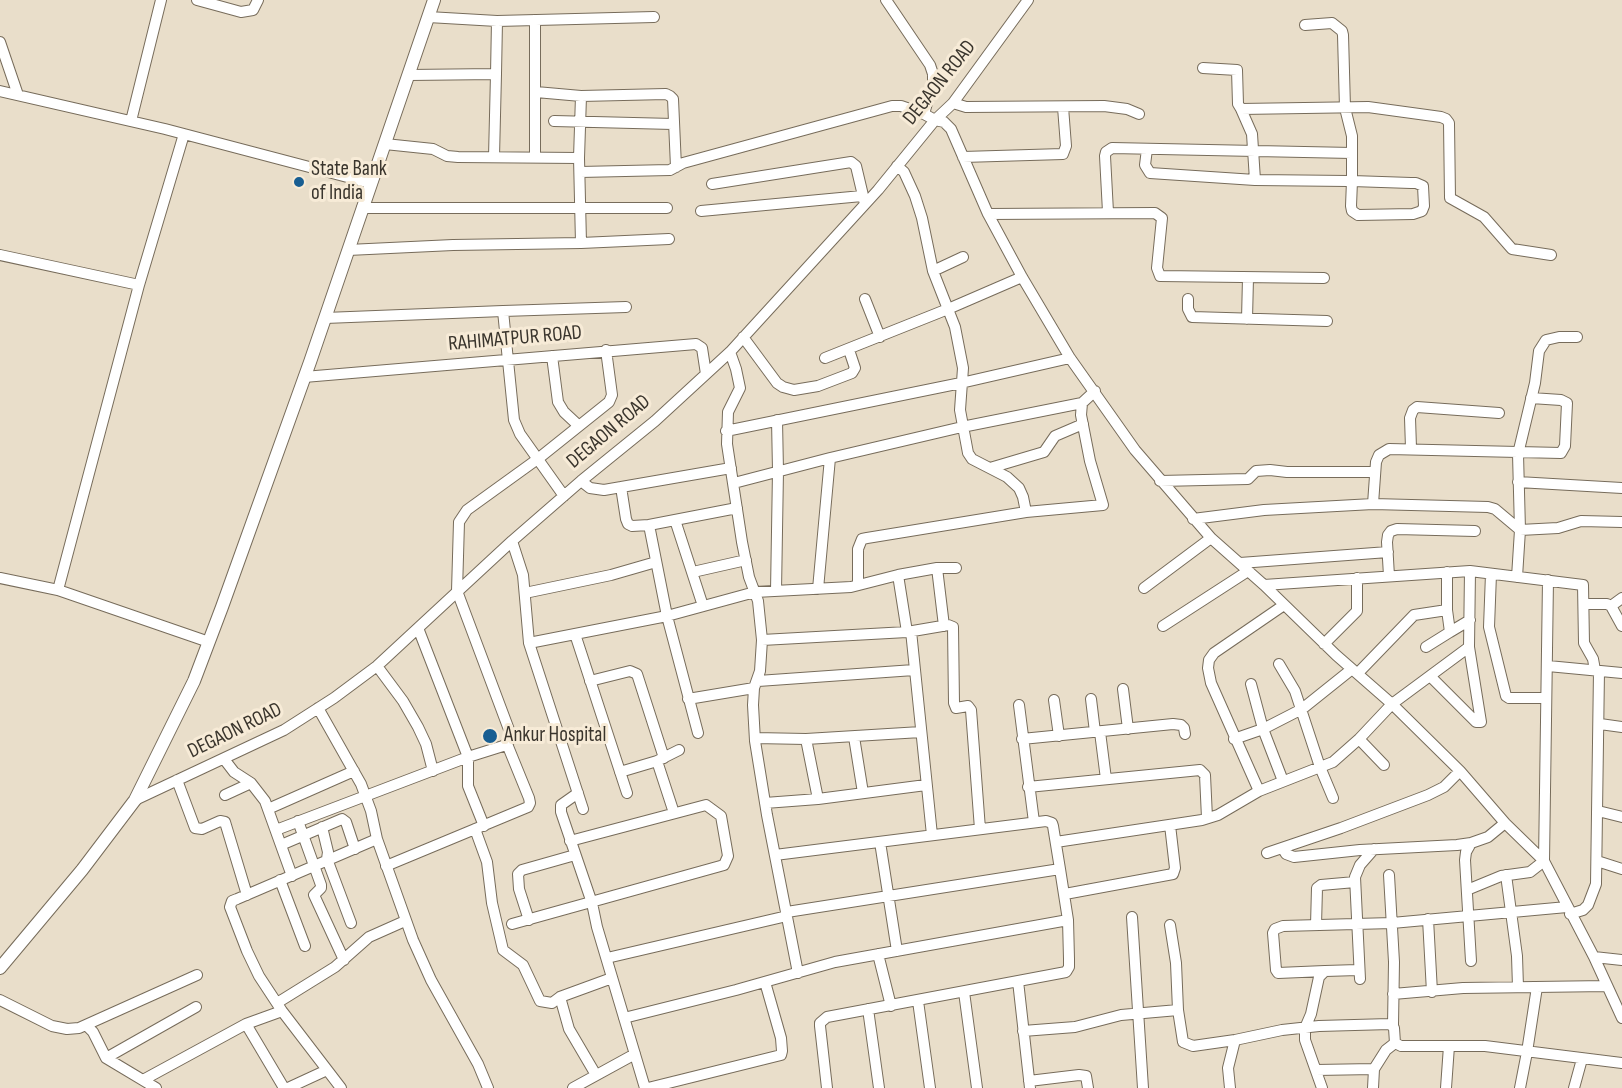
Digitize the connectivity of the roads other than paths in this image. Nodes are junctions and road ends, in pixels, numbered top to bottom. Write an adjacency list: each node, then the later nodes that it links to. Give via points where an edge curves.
1 (161, 0): 27 (street)
2 (197, 0): 3 (street, via 241,12 253,10)
3 (258, 0)
4 (434, 0): 7 (main road)
5 (886, 0): 24 (street, via 933,74)
6 (1028, 0): 20 (street, DEGAON ROAD)
7 (428, 17): 10 (street); 15 (main road)
8 (654, 17): 9 (street)
9 (535, 20): 10 (street); 17 (street)
10 (497, 21): 14 (street)
11 (1305, 25): 22 (street, via 1332,23 1342,31)
12 (0, 42): 18 (street)
13 (1203, 68): 23 (street, via 1237,70)
14 (496, 74): 15 (street); 36 (street)
15 (409, 75): 32 (main road)
16 (0, 91): 18 (street)
17 (536, 92): 19 (street); 37 (street)
18 (18, 95): 27 (street)
19 (581, 96): 29 (street); 30 (street, via 666,94 673,99)
20 (953, 103): 21 (street, via 966,107); 26 (street, DEGAON ROAD)
21 (1063, 107): 25 (street, via 1116,108); 38 (street, via 1063,154)
22 (1345, 108): 23 (street); 35 (street); 58 (street, via 1368,107 1446,119 1450,198 1484,217 1512,249)
23 (1241, 109): 34 (street)
24 (924, 114): 26 (street); 41 (street, via 892,106)
25 (1140, 114)
26 (935, 120): 38 (street, via 948,125); 40 (street, DEGAON ROAD)
27 (131, 121): 31 (street)
28 (554, 121): 29 (street)
29 (580, 121): 30 (street); 39 (street)
30 (673, 124): 41 (street)
31 (184, 134): 45 (street); 64 (street)
32 (386, 144): 36 (street, via 433,149 458,158); 45 (main road)
33 (1147, 149): 34 (street); 43 (street, via 1145,165 1150,173); 52 (street, via 1112,148 1106,152)
34 (1254, 149): 35 (street); 43 (street)
35 (1352, 153): 44 (street)
36 (494, 157): 37 (street)
37 (535, 157): 39 (street)
38 (963, 157): 53 (street)
39 (579, 158): 42 (street)
40 (897, 166): 47 (street, DEGAON ROAD); 60 (street, via 915,196)
41 (676, 167): 42 (street, via 663,171)
42 (580, 172): 49 (street)
43 (1255, 180): 44 (street)
44 (1352, 181): 44 (street, via 1354,214 1413,214 1424,206 1420,184)
45 (370, 183): 48 (main road)
46 (712, 184): 47 (street, via 851,162 856,166)
47 (864, 200): 51 (street); 73 (street, DEGAON ROAD)
48 (362, 208): 49 (street); 56 (main road)
49 (580, 208): 50 (street); 55 (street)
50 (667, 208)
51 (701, 211)
52 (1108, 212): 53 (street); 62 (street, via 1160,215 1160,276)
53 (988, 214): 61 (street)
54 (669, 239): 55 (street)
55 (580, 243): 56 (street)
56 (348, 250): 70 (main road)
57 (0, 255): 64 (street)
58 (1551, 255)
59 (963, 257): 60 (street)
60 (933, 271): 68 (street)
61 (1022, 277): 68 (street); 81 (street)
62 (1248, 278): 63 (street); 71 (street)
63 (1324, 278)
64 (139, 285): 141 (street)
65 (865, 299): 74 (street)
66 (1188, 299): 71 (street, via 1192,317)
67 (626, 308): 69 (street)
68 (948, 309): 74 (street); 85 (street, via 959,345)
69 (503, 310): 70 (street); 82 (street)
70 (325, 318): 84 (main road)
71 (1247, 319): 72 (street)
72 (1327, 321)
73 (743, 337): 77 (street, via 777,383 794,390 852,374 855,368); 78 (street, DEGAON ROAD)
74 (880, 337): 77 (street)
75 (1577, 337): 87 (street, via 1559,337 1541,345)
76 (606, 350): 79 (street, RAHIMATPUR ROAD); 83 (street, RAHIMATPUR ROAD, via 696,344 702,348); 92 (street, via 611,399)
77 (849, 350): 80 (street)
78 (730, 352): 83 (street, DEGAON ROAD); 94 (street, via 740,388 728,412)
79 (552, 356): 82 (street, RAHIMATPUR ROAD); 92 (street, via 558,402)
80 (825, 358)
81 (1070, 358): 85 (street); 86 (street)
82 (507, 360): 84 (street, RAHIMATPUR ROAD); 98 (street, via 514,420)
83 (706, 374): 103 (street, DEGAON ROAD)
84 (304, 377): 162 (main road)
85 (962, 383): 90 (street); 93 (street)
86 (1095, 391): 88 (street); 104 (street)
87 (1531, 398): 96 (street); 96 (street, via 1568,403 1564,450 1556,454)
88 (1082, 403): 91 (street); 93 (street)
89 (1499, 413): 95 (street, via 1417,408 1410,418)
90 (777, 420): 94 (street); 101 (street)
91 (1083, 423): 100 (street, via 1055,436 1044,452); 112 (street, via 1092,473 1103,505)
92 (579, 426): 98 (street)
93 (962, 428): 97 (street); 100 (street, via 972,459)
94 (726, 431): 99 (street)
95 (1411, 448): 96 (street); 102 (street, via 1383,452)
96 (1518, 454): 105 (street)
97 (830, 458): 101 (street); 140 (street)
98 (538, 459): 109 (street); 142 (street, via 461,517)
99 (731, 468): 106 (street); 107 (street)
100 (990, 468): 112 (street, via 1019,488)
101 (778, 471): 106 (street); 143 (street)
102 (1375, 472): 104 (street, via 1269,470 1256,471 1248,479); 110 (street)
103 (581, 481): 107 (street, via 596,490); 109 (street, DEGAON ROAD)
104 (1160, 481): 113 (street)
105 (1518, 482): 108 (street); 117 (street)
106 (734, 483): 111 (street)
107 (621, 487): 116 (street, via 628,524)
108 (1622, 488)
109 (564, 496): 120 (street, DEGAON ROAD)
110 (1373, 504): 113 (street, via 1264,510); 117 (street, via 1488,507)
111 (737, 508): 114 (street); 122 (street)
112 (1026, 512): 137 (street, via 862,539 858,549)
113 (1193, 519): 119 (street)
114 (675, 520): 116 (street); 128 (street)
115 (1622, 522): 117 (street, via 1581,521 1558,528)
116 (649, 525): 123 (street)
117 (1520, 530): 133 (street)
118 (1474, 531): 121 (street, via 1397,529 1388,535)
119 (1210, 537): 124 (street); 139 (street)
120 (512, 542): 142 (street, DEGAON ROAD); 145 (street)
121 (1388, 552): 124 (street); 132 (street)
122 (746, 560): 128 (street); 144 (street)
123 (656, 562): 145 (street); 152 (street)
124 (1244, 567): 138 (street); 155 (street)
125 (937, 568): 126 (street); 131 (street); 154 (street)
126 (956, 568)
127 (1470, 571): 129 (street); 130 (street); 153 (street)
128 (693, 572): 149 (street)
129 (1447, 572): 132 (street); 151 (street)
130 (1491, 574): 133 (street); 179 (street, via 1490,627 1506,696)
131 (898, 575): 137 (street); 158 (street)
132 (1389, 576): 135 (street)
133 (1517, 577): 136 (street)
134 (0, 578): 141 (street)
135 (1358, 578): 138 (street); 164 (street, via 1357,610)
136 (1548, 580): 148 (street, via 1583,585); 169 (street)
137 (858, 585): 140 (street)
138 (1264, 585): 147 (street)
139 (1144, 588)
140 (818, 589): 143 (street)
141 (58, 590): 162 (street)
142 (457, 591): 157 (street, DEGAON ROAD); 202 (street, via 511,735)
143 (776, 591): 144 (street)
144 (755, 592): 149 (street); 161 (street)
145 (525, 593): 163 (street)
146 (1622, 598): 150 (street)
147 (1284, 604): 164 (street); 200 (street, via 1209,660 1208,675)
148 (1584, 604): 150 (street); 171 (street, via 1584,643)
149 (703, 606): 152 (street)
150 (1611, 606): 156 (street)
151 (1447, 610): 159 (street); 172 (street, via 1414,615)
152 (667, 616): 160 (street); 180 (street)
153 (1470, 620): 159 (street); 166 (street)
154 (944, 626): 158 (street); 241 (street, via 954,629 955,706 968,706 971,710)
155 (1163, 626)
156 (1622, 626)
157 (418, 628): 168 (street, DEGAON ROAD); 204 (street)
158 (909, 632): 161 (street); 170 (street)
159 (1450, 632): 165 (street)
160 (575, 634): 163 (street); 175 (street)
161 (762, 640): 177 (street)
162 (209, 642): 227 (main road)
163 (529, 643): 220 (street)
164 (1324, 644): 172 (street)
165 (1426, 647)
166 (1469, 647): 174 (street); 174 (street, via 1481,722 1476,722)
167 (1279, 664): 186 (street)
168 (377, 666): 185 (street, DEGAON ROAD); 210 (street, via 418,727)
169 (1548, 666): 171 (street); 179 (street)
170 (914, 670): 177 (street); 191 (street)
171 (1597, 670): 173 (street); 187 (street)
172 (1355, 671): 183 (street); 186 (street)
173 (1622, 673)
174 (1430, 675): 183 (street)
175 (590, 681): 206 (street, via 630,671 638,674); 212 (street)
176 (1251, 684): 190 (street)
177 (756, 685): 180 (street); 197 (street)
178 (1123, 689): 189 (street)
179 (1546, 698): 258 (street)
180 (688, 699): 193 (street)
181 (1091, 699): 192 (street)
182 (1054, 700): 196 (street)
183 (1392, 704): 201 (street); 211 (street)
184 (1019, 705): 199 (street)
185 (318, 708): 205 (street, DEGAON ROAD, via 284,730); 209 (street)
186 (1302, 709): 190 (street); 208 (street)
187 (1600, 724): 188 (street); 231 (street)
188 (1622, 727)
189 (1128, 729): 192 (street); 194 (street, via 1173,724 1181,725)
190 (1263, 729): 200 (street); 215 (street)
191 (921, 732): 195 (street); 217 (street)
192 (1097, 732): 196 (street); 213 (street)
193 (698, 733)
194 (1185, 734)
195 (854, 736): 198 (street); 222 (street)
196 (1059, 736): 199 (street)
197 (755, 738): 198 (street); 228 (street)
198 (806, 739): 226 (street)
199 (1022, 739): 218 (street)
200 (1234, 739): 219 (street)
201 (1359, 739): 207 (street); 208 (street, via 1333,762)
202 (507, 744): 204 (street); 240 (street, via 530,806)
203 (679, 750): 206 (street)
204 (468, 757): 210 (street); 240 (street, via 468,786)
205 (224, 759): 214 (street, DEGAON ROAD); 216 (street, via 234,772)
206 (661, 760): 212 (street); 232 (street)
207 (1384, 765)
208 (1320, 767): 215 (street); 225 (street)
209 (354, 771): 224 (street); 229 (street)
210 (433, 771): 224 (street)
211 (1460, 771): 237 (street); 252 (street, via 1428,795)
212 (620, 772): 221 (street)
213 (1106, 779): 218 (street); 234 (street, via 1200,770 1205,775)
214 (177, 780): 227 (street, DEGAON ROAD); 271 (street, via 195,828 225,822)
215 (1283, 781): 219 (street)
216 (251, 783): 223 (street); 229 (street)
217 (926, 785): 222 (street); 243 (street)
218 (1028, 787): 236 (street)
219 (1258, 791): 234 (street)
220 (578, 793): 230 (street); 246 (street, via 560,807)
221 (627, 793)
222 (863, 793): 226 (street)
223 (225, 795)
224 (367, 797): 235 (street); 245 (street)
225 (1333, 798)
226 (818, 799): 228 (street)
227 (135, 800): 297 (main road)
228 (765, 803): 256 (street)
229 (268, 809): 242 (street)
230 (584, 809)
231 (1598, 811): 233 (street); 259 (street)
232 (674, 813): 246 (street); 273 (street, via 706,804 716,810 722,816 727,862)
233 (1622, 817)
234 (1207, 818): 238 (street)
235 (298, 821): 242 (street); 244 (street)
236 (1034, 822): 241 (street); 248 (street, via 1052,823)
237 (1505, 823): 249 (street, via 1488,837); 258 (street)
238 (1170, 825): 248 (street); 270 (street, via 1173,874)
239 (322, 827): 244 (street); 251 (street, via 344,819); 257 (street)
240 (480, 827): 261 (street); 310 (street, via 503,950 523,965 540,1001 552,1002)
241 (980, 829): 243 (street)
242 (276, 830): 250 (street)
243 (932, 835): 247 (street)
244 (303, 836): 250 (street); 260 (street)
245 (377, 839): 251 (street); 261 (street)
246 (570, 841): 255 (street)
247 (880, 842): 256 (street); 272 (street)
248 (1056, 842): 262 (street)
249 (1471, 843): 253 (street); 269 (street, via 1465,860)
250 (281, 845): 266 (street)
251 (355, 849): 257 (street)
252 (1283, 849): 253 (street, via 1294,857); 254 (street)
253 (1374, 849): 268 (street, via 1356,871)
254 (1267, 853)
255 (575, 855): 273 (street); 280 (street, via 519,874 519,889)
256 (775, 855): 276 (street)
257 (327, 859): 260 (street); 284 (street)
258 (1544, 861): 265 (street, via 1530,872); 275 (street)
259 (1597, 861): 263 (street); 275 (street, via 1596,884 1588,905 1583,910)
260 (313, 866): 266 (street); 295 (street, via 321,885 314,895)
261 (386, 866): 282 (street)
262 (1060, 869): 270 (street); 272 (street)
263 (1622, 869)
264 (1389, 875): 283 (street)
265 (1506, 875): 269 (street); 274 (street)
266 (292, 876): 267 (street)
267 (280, 880): 271 (street); 289 (street)
268 (1355, 882): 285 (street); 288 (street, via 1317,888)
269 (1467, 890): 277 (street)
270 (1065, 894): 281 (street)
271 (247, 895): 315 (street, via 232,902 231,912 259,976)
272 (889, 896): 276 (street); 290 (street)
273 (592, 903): 280 (street); 293 (street)
274 (1512, 911): 275 (street); 277 (street); 305 (street)
275 (1568, 911): 292 (street)
276 (787, 914): 293 (street); 299 (street)
277 (1469, 915): 279 (street); 296 (street)
278 (1132, 917): 318 (street)
279 (1428, 919): 283 (street); 308 (street)
280 (529, 920): 286 (street)
281 (1068, 920): 290 (street); 302 (street, via 1070,959 1066,972)
282 (405, 921): 295 (street, via 369,937); 343 (street, via 425,968)
283 (1392, 922): 285 (street); 309 (street)
284 (351, 923)
285 (1358, 923): 288 (street); 298 (street, via 1359,974)
286 (513, 924)
287 (1170, 926): 317 (street)
288 (1316, 926): 298 (street, via 1275,929 1276,970 1281,974)
289 (305, 946)
290 (897, 951): 291 (street)
291 (878, 954): 299 (street); 313 (street)
292 (1594, 957): 294 (street); 304 (street)
293 (607, 958): 301 (street)
294 (1622, 959)
295 (344, 960): 315 (street)
296 (1471, 961)
297 (0, 968)
298 (1325, 971): 324 (street, via 1319,977)
299 (798, 973): 303 (street)
300 (197, 975): 322 (street)
301 (612, 978): 310 (street); 319 (street)
302 (1018, 981): 307 (street); 325 (street)
303 (765, 982): 319 (street); 345 (street, via 781,1038 781,1055)
304 (1607, 986): 306 (street); 320 (street)
305 (1518, 987): 306 (street); 308 (street)
306 (1537, 987): 329 (street)
307 (964, 992): 312 (street); 349 (street)
308 (1432, 992): 309 (street)
309 (1393, 994): 323 (street)
310 (560, 997): 337 (street, via 569,1029)
311 (0, 1000): 322 (street, via 59,1028)
312 (918, 1000): 313 (street); 348 (street)
313 (891, 1006): 316 (street)
314 (196, 1007): 331 (street)
315 (279, 1007): 321 (street); 335 (street)
316 (868, 1010): 346 (street, via 827,1017 820,1023); 347 (street)
317 (1178, 1010): 318 (street); 326 (street, via 1187,1045)
318 (1137, 1012): 325 (street, via 1075,1027); 351 (street)
319 (624, 1018): 330 (street)
320 (1622, 1018)
321 (246, 1024): 338 (street); 341 (street)
322 (86, 1025): 331 (street)
323 (1393, 1025): 324 (street); 327 (street)
324 (1305, 1029): 326 (street); 336 (street)
325 (1023, 1031): 339 (street)
326 (1235, 1040): 352 (street, via 1228,1068)
327 (1395, 1043): 328 (street); 334 (street)
328 (1449, 1046): 329 (street); 355 (street)
329 (1527, 1052): 332 (street); 356 (street)
330 (635, 1054): 337 (street); 345 (street)
331 (106, 1058): 338 (street)
332 (1582, 1059): 333 (street); 357 (street)
333 (1622, 1063)
334 (1374, 1069): 336 (street); 354 (street)
335 (327, 1070): 341 (street); 342 (street)
336 (1316, 1070): 353 (street)
337 (596, 1076): 344 (street)
338 (143, 1080): 340 (street)
339 (1029, 1084): 350 (street, via 1079,1075 1086,1076)
340 (156, 1088)
341 (286, 1088)
342 (341, 1088)
343 (488, 1088)
344 (573, 1088)
345 (646, 1088)
346 (827, 1088)
347 (879, 1088)
348 (930, 1088)
349 (977, 1088)
350 (1088, 1088)
351 (1143, 1088)
352 (1230, 1088)
353 (1322, 1088)
354 (1373, 1088)
355 (1446, 1088)
356 (1520, 1088)
357 (1574, 1088)

